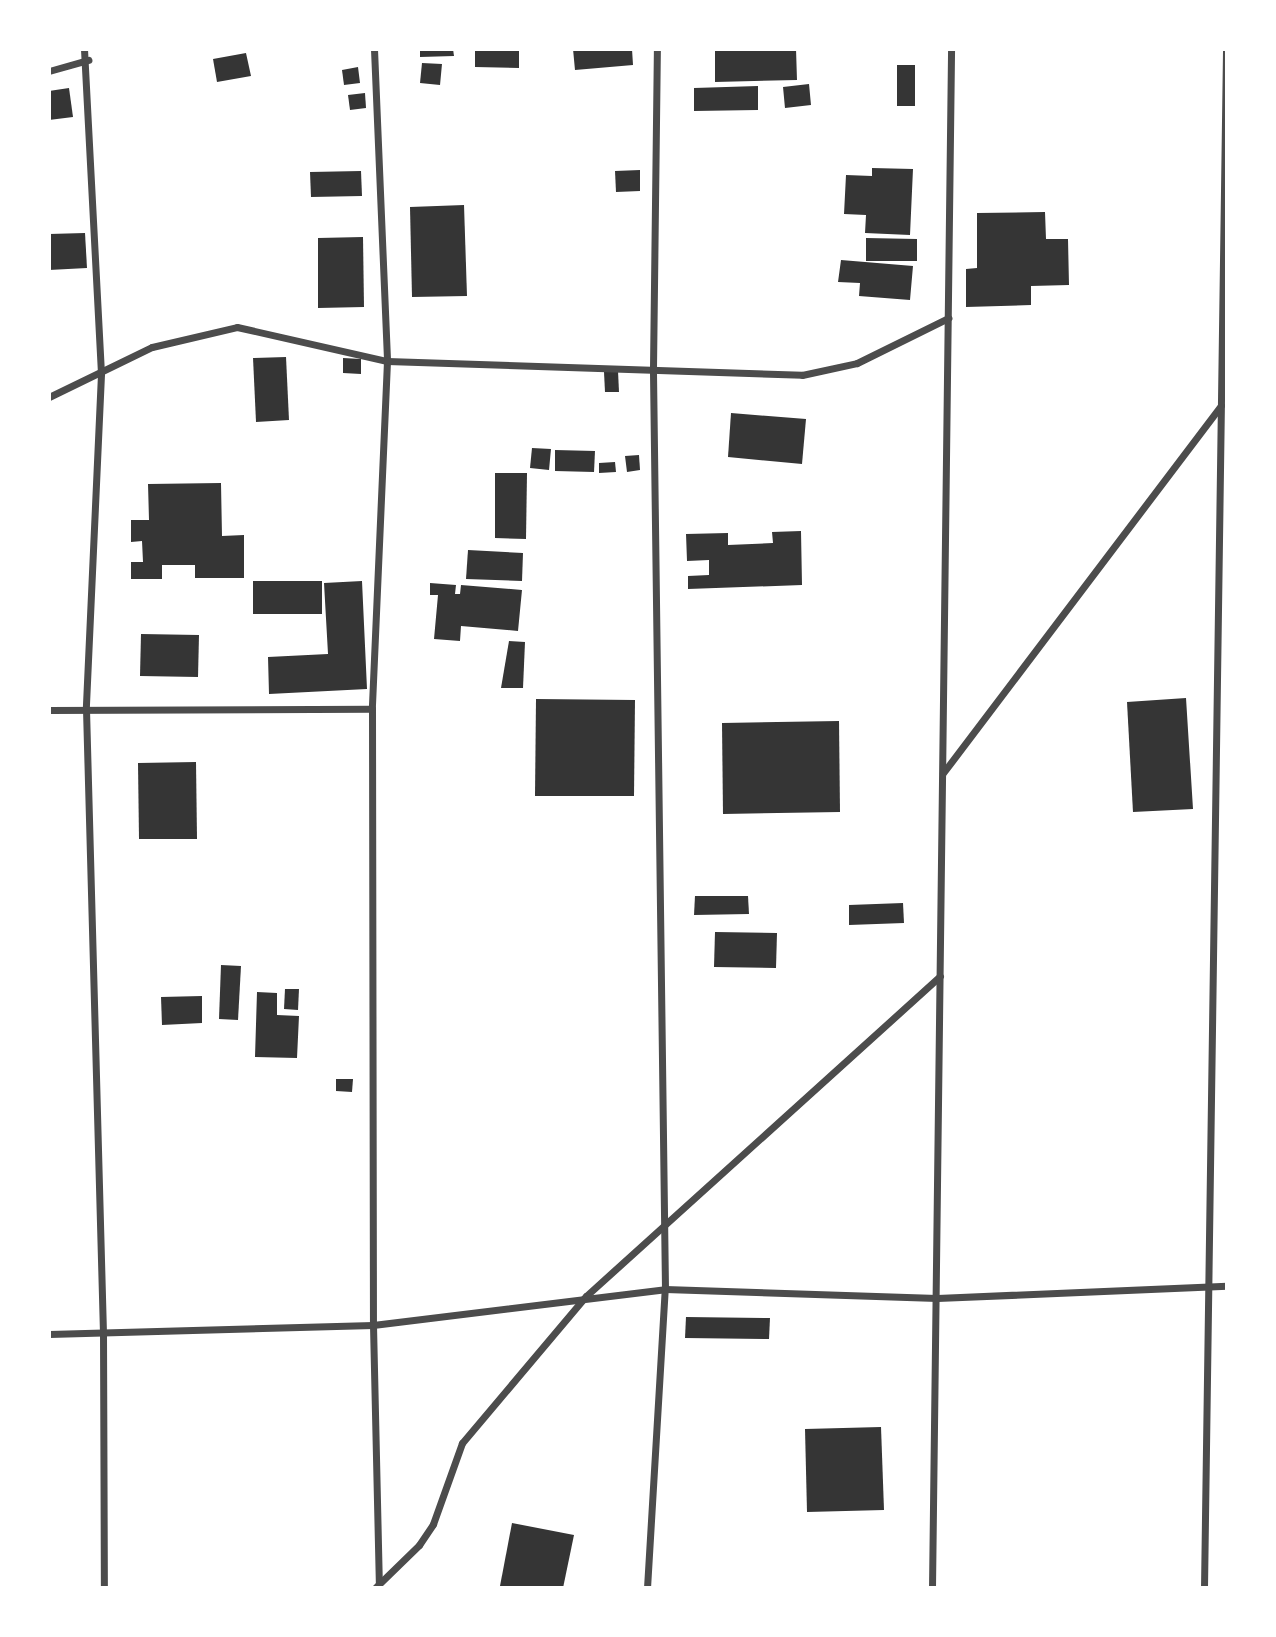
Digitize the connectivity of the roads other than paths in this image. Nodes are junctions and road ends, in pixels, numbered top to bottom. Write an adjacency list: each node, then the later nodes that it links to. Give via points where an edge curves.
1 (84, 49): 6 (street)
2 (374, 49): 9 (street)
3 (657, 49): 10 (street)
4 (951, 49): 8 (street)
5 (1226, 49): 13 (street)
6 (88, 60): 7 (street); 11 (street)
7 (49, 71)
8 (948, 318): 10 (street, via 857,363 802,375); 19 (street)
9 (387, 361): 10 (street); 11 (street, via 237,327 152,347); 17 (street)
10 (653, 368): 21 (street)
11 (101, 374): 12 (street); 16 (street)
12 (49, 397)
13 (1221, 405): 14 (street); 19 (street)
14 (1217, 670): 15 (street); 22 (street)
15 (1227, 670)
16 (86, 709): 17 (street); 18 (street); 28 (street)
17 (372, 709): 27 (street)
18 (49, 710)
19 (942, 774): 20 (street)
20 (940, 976): 21 (street); 26 (street)
21 (664, 1227): 24 (street); 25 (street)
22 (1208, 1286): 23 (street); 26 (street); 34 (street)
23 (1227, 1286)
24 (665, 1289): 25 (street); 26 (street); 32 (street)
25 (586, 1296): 27 (street); 30 (street, via 462,1443 433,1524 419,1545)
26 (937, 1298): 33 (street)
27 (373, 1325): 28 (street); 30 (street)
28 (103, 1333): 29 (street); 31 (street)
29 (49, 1334)
30 (377, 1586)
31 (104, 1588)
32 (647, 1588)
33 (932, 1588)
34 (1204, 1588)

